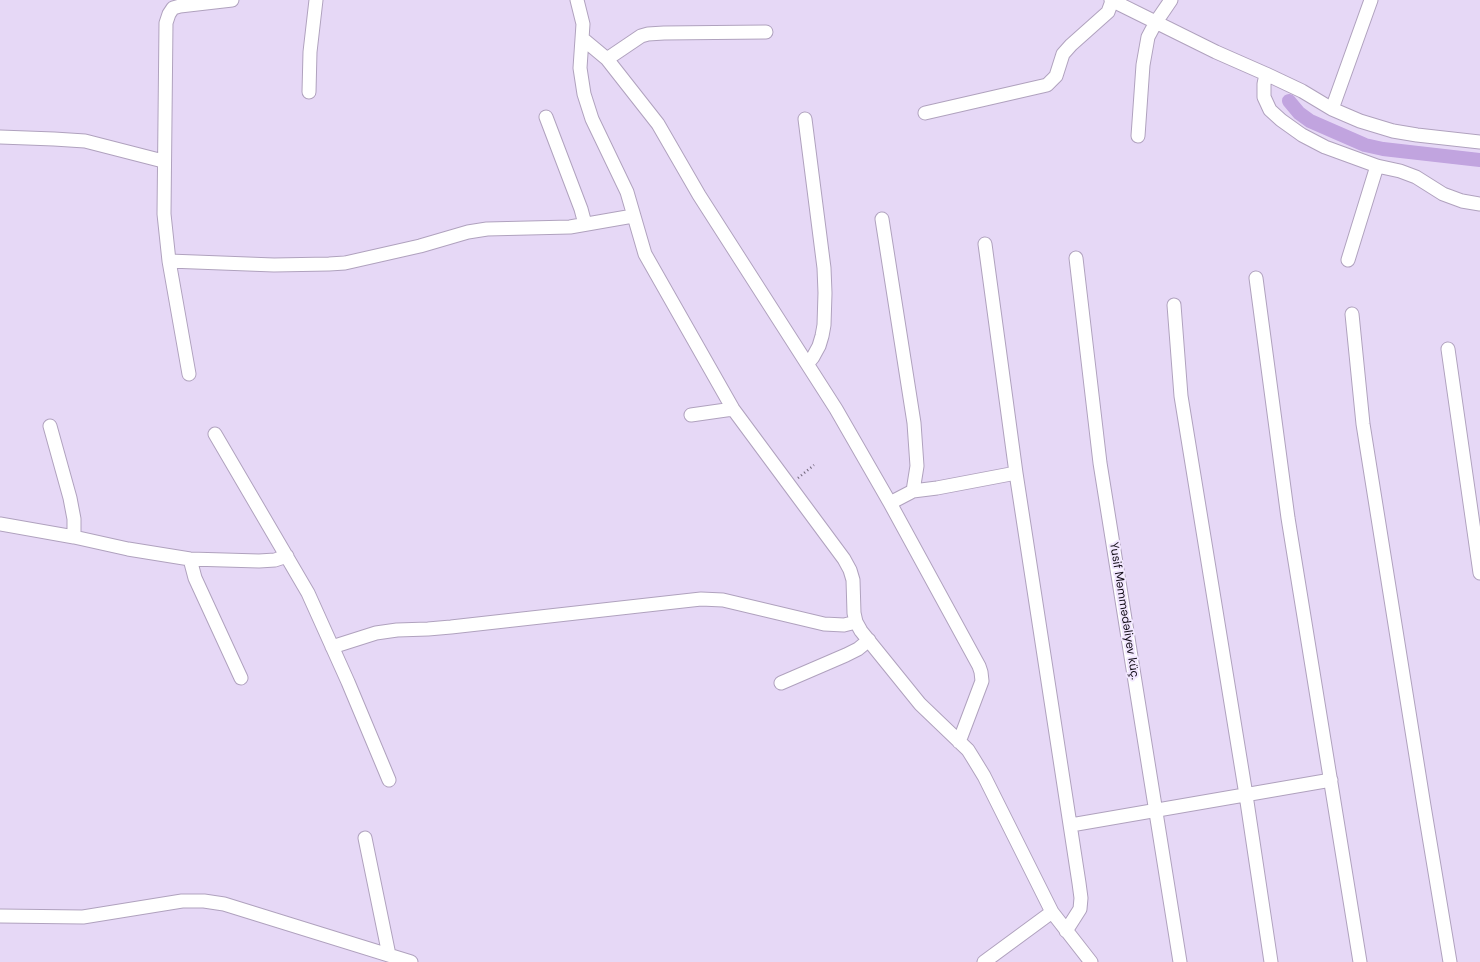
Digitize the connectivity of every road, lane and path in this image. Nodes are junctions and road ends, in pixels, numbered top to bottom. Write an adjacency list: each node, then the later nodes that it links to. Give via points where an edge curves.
1 (232, 0): 20 (street, via 180,6 173,8 169,14 166,23)
2 (316, 0): 12 (street, via 310,52)
3 (577, 0): 9 (street, via 582,16)
4 (1111, 0): 7 (street); 14 (street, via 1108,12 1063,54 1056,76 1046,85)
5 (1171, 0): 7 (street)
6 (1371, 0): 13 (street)
7 (1156, 22): 11 (street); 17 (street, via 1148,37 1143,65)
8 (766, 32): 10 (street, via 648,34 640,36)
9 (583, 40): 10 (street); 23 (street, via 580,68 584,94 592,119 627,192)
10 (607, 59): 34 (street, via 658,124 699,195)
11 (1266, 74): 13 (street); 21 (street, via 1264,97 1270,110 1281,120 1325,147)
12 (309, 92)
13 (1332, 108): 19 (street, via 1360,121 1393,131)
14 (925, 113)
15 (546, 117): 25 (street)
16 (805, 119): 34 (street, via 825,294 822,336 813,358)
17 (1138, 136)
18 (0, 137): 20 (street, via 85,141)
19 (1480, 142)
20 (163, 161): 29 (street, via 164,214)
21 (1377, 166): 22 (street, via 1416,177 1443,194); 28 (street)
22 (1480, 204)
23 (633, 216): 25 (street); 36 (street, via 645,254)
24 (882, 219): 43 (street, via 914,423 917,466)
25 (585, 224): 29 (street, via 570,227 487,229 420,246 329,264 274,265)
26 (985, 244): 41 (street)
27 (1076, 258): 59 (street, Yusif Məmmədəliyev küç., via 1100,463)
28 (1348, 260)
29 (169, 261): 35 (street)
30 (1256, 278): 57 (street, via 1288,518)
31 (1174, 306): 58 (street, via 1181,396)
32 (1352, 314): 72 (street, via 1363,424)
33 (1448, 349): 49 (street)
34 (808, 363): 44 (street)
35 (189, 374)
36 (733, 409): 37 (street); 42 (street)
37 (691, 415)
38 (50, 426): 46 (street, via 70,498)
39 (215, 434): 47 (street)
40 (814, 465): 42 (path)
41 (1016, 473): 43 (street); 60 (street)
42 (790, 484): 50 (street, via 850,570)
43 (913, 491): 44 (street)
44 (890, 503): 55 (street, via 981,672 982,681)
45 (0, 524): 46 (street)
46 (74, 537): 48 (street)
47 (287, 556): 48 (street, via 259,562); 52 (street, via 314,606)
48 (190, 559): 53 (street, via 195,578)
49 (1480, 572)
50 (856, 622): 51 (street); 52 (street, via 844,625 824,624 723,600 701,599 443,628 397,630 376,633)
51 (869, 640): 54 (street, via 846,655); 55 (street, via 920,704)
52 (332, 647): 56 (street)
53 (241, 678)
54 (781, 683)
55 (959, 742): 62 (street, via 984,776)
56 (389, 780)
57 (1331, 780): 58 (street); 71 (street)
58 (1246, 794): 59 (street); 70 (street)
59 (1155, 810): 60 (street); 69 (street, Yusif Məmmədəliyev küç.)
60 (1070, 824): 64 (street, via 1081,898 1078,915)
61 (365, 838): 65 (street)
62 (1052, 912): 64 (street); 67 (street)
63 (0, 916): 65 (street, via 83,917 182,901 204,901 224,904)
64 (1066, 931): 68 (street)
65 (389, 955): 66 (street)
66 (411, 962)
67 (984, 962)
68 (1091, 962)
69 (1180, 962)
70 (1271, 962)
71 (1360, 962)
72 (1450, 962)

